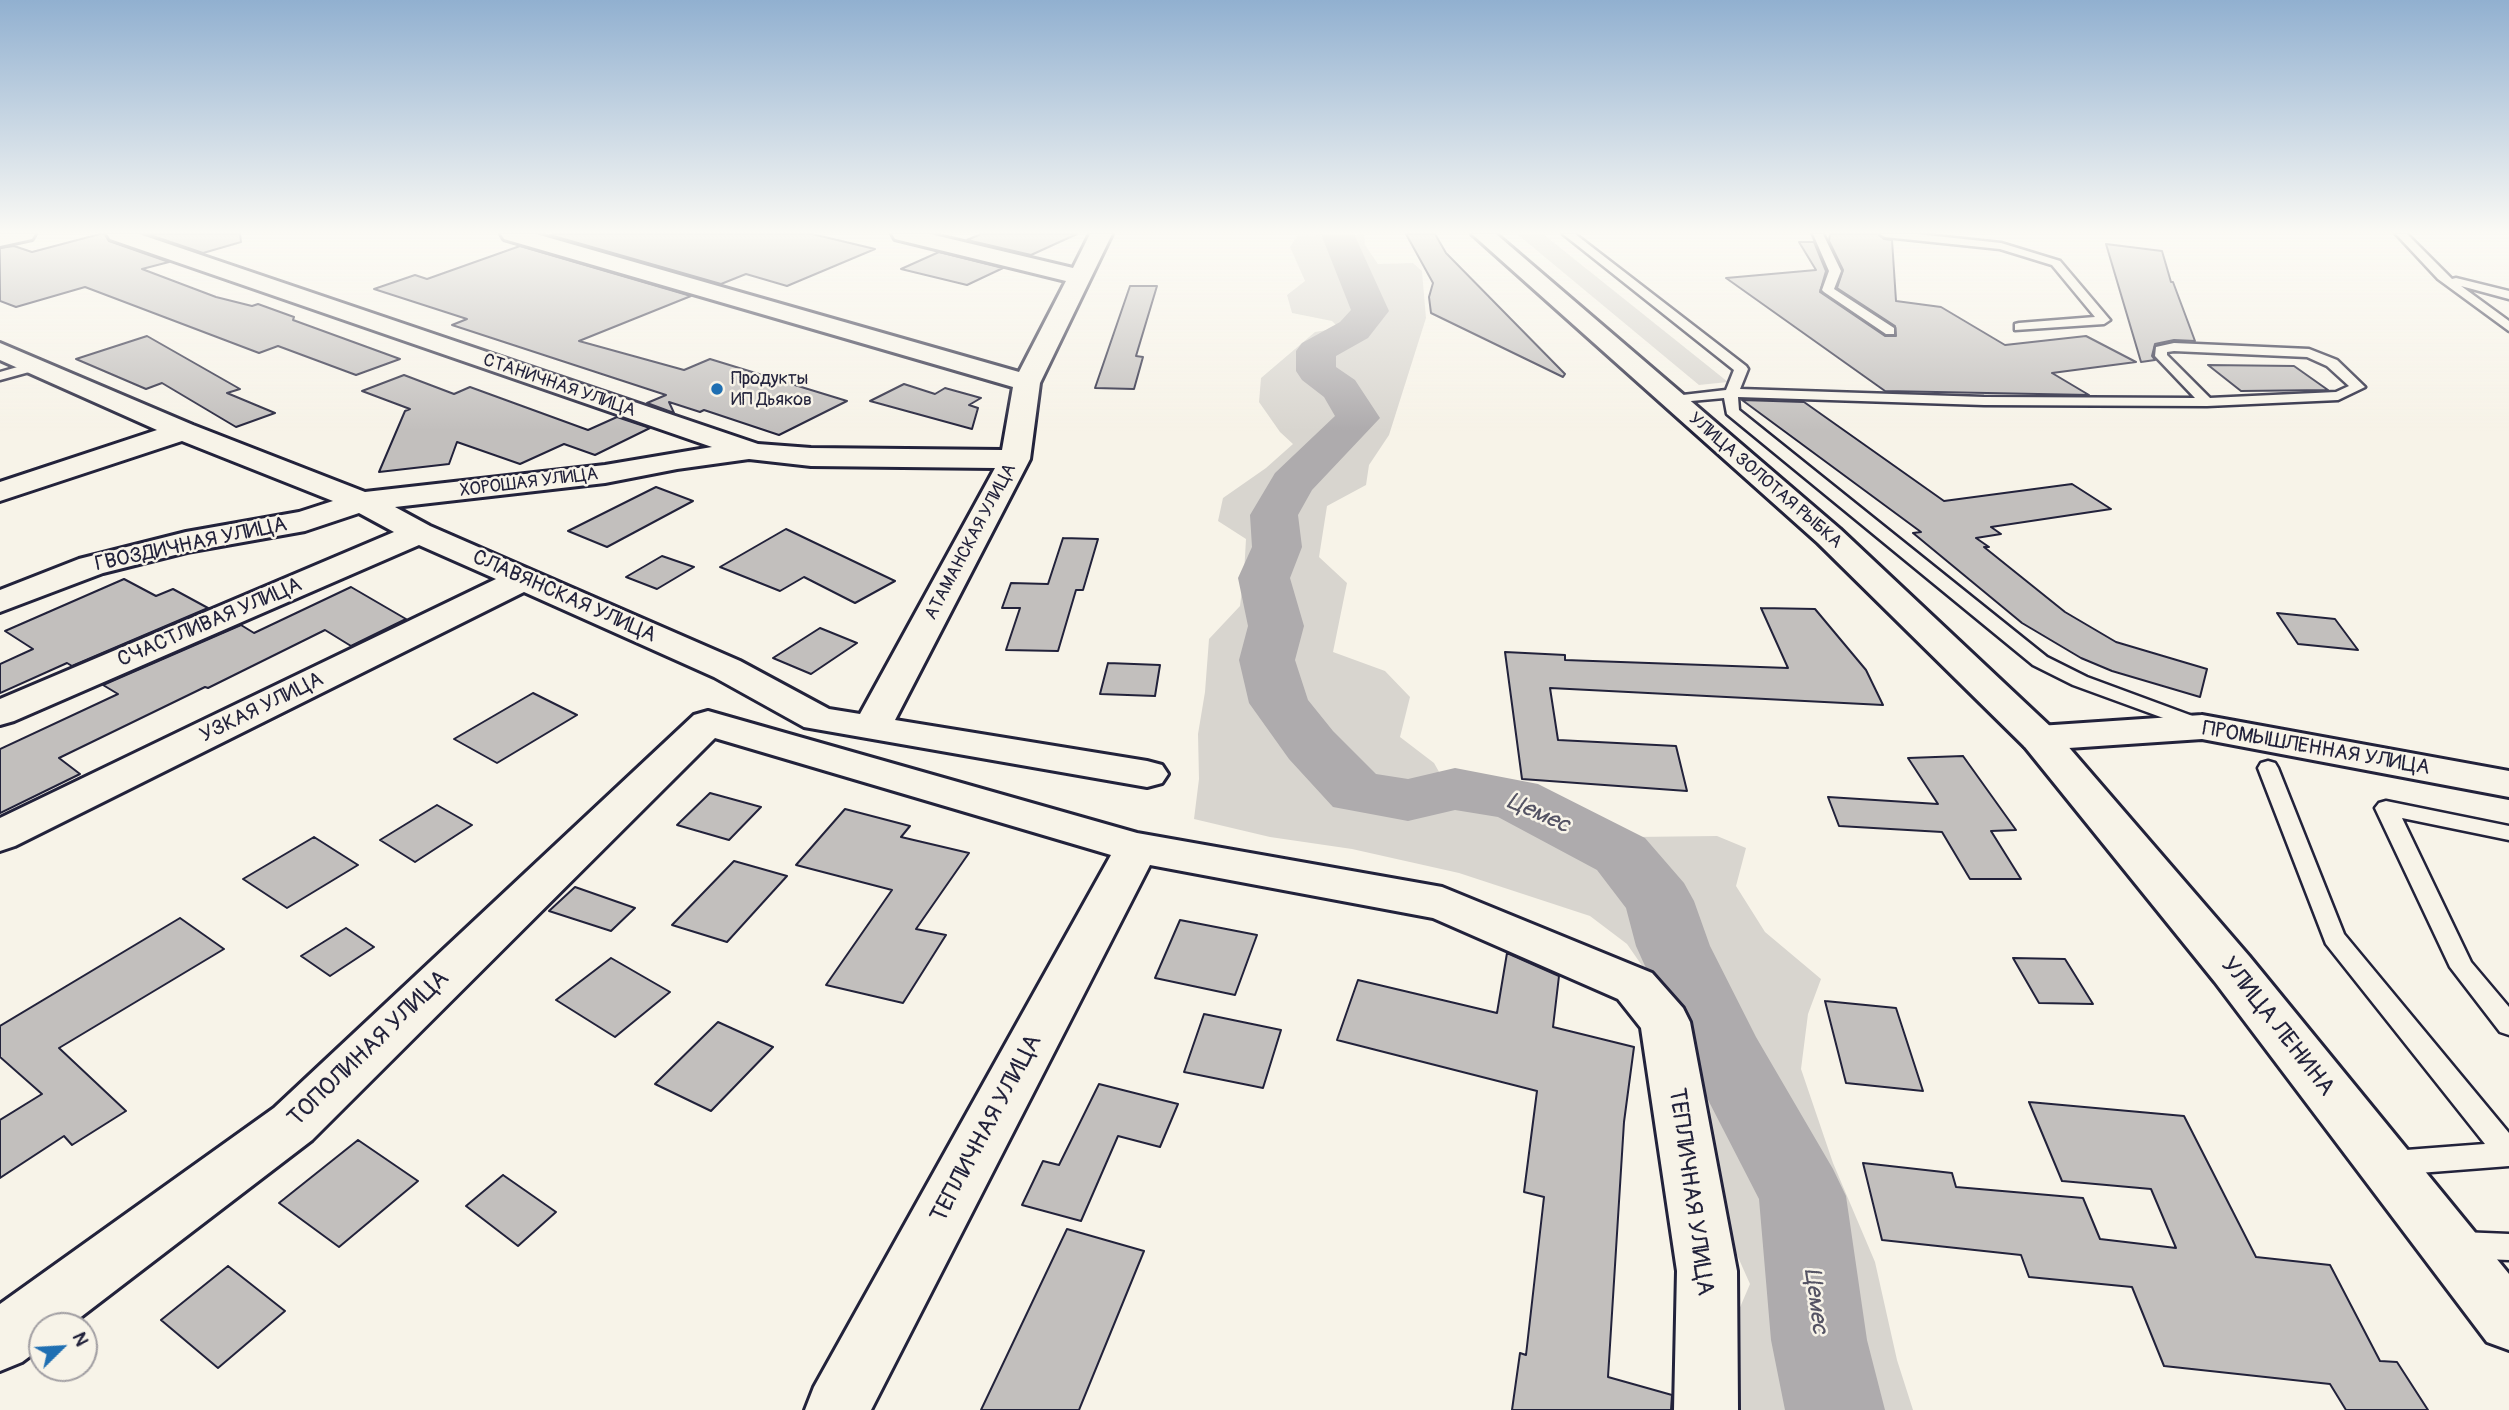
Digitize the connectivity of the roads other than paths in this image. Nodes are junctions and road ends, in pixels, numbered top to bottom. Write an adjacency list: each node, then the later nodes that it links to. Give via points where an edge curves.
1 (310, 300): 20 (main road, СТАНИЧНАЯ УЛИЦА)
2 (739, 300): 15 (main road)
3 (1069, 300): 15 (main road, АТАМАНСКАЯ УЛИЦА)
4 (1559, 300): 17 (main road, УЛИЦА ЗОЛОТАЯ РЫБКА)
5 (1652, 300): 16 (lane, via 1741,369)
6 (1843, 300): 11 (lane)
7 (2087, 300): 9 (lane, via 2104,320)
8 (2473, 300): 10 (lane)
9 (2019, 327)
10 (2509, 327)
11 (1889, 331)
12 (0, 351): 13 (main road, СЛАВЯНСКАЯ УЛИЦА)
13 (35, 366): 14 (lane); 19 (main road, СЛАВЯНСКАЯ УЛИЦА)
14 (0, 376)
15 (1027, 383): 21 (main road, АТАМАНСКАЯ УЛИЦА)
16 (1731, 393): 17 (lane); 18 (lane); 29 (lane, via 1732,411 2040,661)
17 (1674, 400): 31 (main road, УЛИЦА ЗОЛОТАЯ РЫБКА, via 1829,536)
18 (2207, 402): 18 (lane, via 2161,356 2161,350 2309,353 2332,363 2358,387 2338,396)
19 (183, 431): 22 (main road); 23 (main road, СЛАВЯНСКАЯ УЛИЦА)
20 (754, 452): 21 (main road, СТАНИЧНАЯ УЛИЦА); 23 (main road, ХОРОШАЯ УЛИЦА)
21 (1015, 459): 30 (main road, АТАМАНСКАЯ УЛИЦА)
22 (0, 492)
23 (362, 502): 24 (main road, ХОРОШАЯ УЛИЦА); 25 (main road, СЛАВЯНСКАЯ УЛИЦА)
24 (305, 521): 27 (main road, ГВОЗДИЧНАЯ УЛИЦА, via 186,542 91,566)
25 (419, 533): 26 (main road, СЛАВЯНСКАЯ УЛИЦА); 28 (main road, СЧАСТЛИВАЯ УЛИЦА)
26 (523, 579): 30 (main road, СЛАВЯНСКАЯ УЛИЦА, via 727,669 818,719); 36 (main road, УЗКАЯ УЛИЦА)
27 (0, 602)
28 (0, 713)
29 (2202, 727): 31 (main road, ПРОМЫШЛЕННАЯ УЛИЦА); 34 (main road, ПРОМЫШЛЕННАЯ УЛИЦА)
30 (871, 729): 33 (main road, СЛАВЯНСКАЯ УЛИЦА)
31 (2039, 738): 40 (main road, УЛИЦА ЛЕНИНА, via 2232,969)
32 (2268, 768): 39 (lane, via 2334,938)
33 (1147, 774)
34 (2509, 784)
35 (2509, 833): 38 (lane, via 2386,808 2462,967)
36 (0, 836)
37 (1137, 848): 44 (main road, ТОПОЛИНАЯ УЛИЦА, via 708,723 293,1124); 45 (main road, ТЕПЛИЧНАЯ УЛИЦА); 46 (main road, ТЕПЛИЧНАЯ УЛИЦА, via 1442,903 1635,986 1665,1022 1707,1272)
38 (2509, 1025)
39 (2509, 1153): 40 (lane)
40 (2385, 1163): 41 (main road, УЛИЦА ЛЕНИНА)
41 (2449, 1245): 42 (lane); 43 (main road, УЛИЦА ЛЕНИНА)
42 (2509, 1247)
43 (2509, 1321)
44 (0, 1341)
45 (837, 1410)
46 (1706, 1410)

